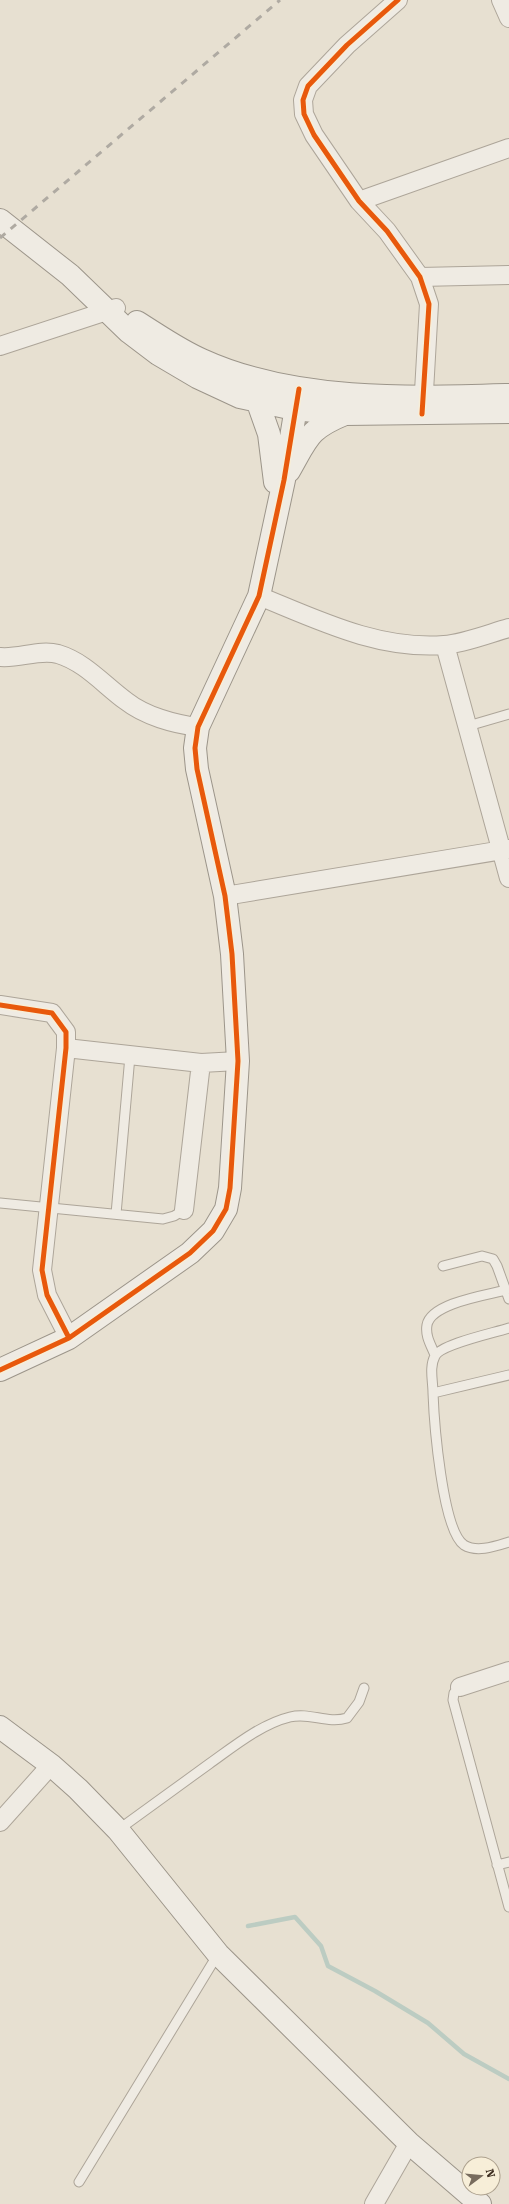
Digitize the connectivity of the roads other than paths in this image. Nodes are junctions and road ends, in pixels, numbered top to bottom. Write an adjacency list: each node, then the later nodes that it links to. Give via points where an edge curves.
1 (398, 0): 5 (street, via 347,45 308,86 302,100 304,114 314,135)
2 (501, 0): 3 (street)
3 (509, 18)
4 (509, 148): 5 (street)
5 (359, 200): 8 (street, via 387,231)
6 (0, 220): 9 (main road)
7 (509, 275): 8 (street)
8 (420, 277): 14 (street, via 430,304)
9 (112, 309): 10 (street); 12 (main road, via 203,360 247,376); 13 (main road, via 129,332 158,354 197,378 240,397)
10 (0, 346)
11 (509, 395): 14 (main road)
12 (296, 399): 13 (main road); 14 (main road); 16 (main road); 17 (main road)
13 (257, 400): 18 (main road, via 274,464)
14 (423, 406): 15 (main road); 16 (main road)
15 (509, 412)
16 (345, 414): 17 (main road, via 325,422 311,433)
17 (284, 480): 18 (main road)
18 (276, 512): 19 (main road)
19 (259, 596): 21 (street, via 344,631 388,643); 25 (main road)
20 (509, 628): 21 (street)
21 (445, 646): 24 (street)
22 (0, 657): 25 (street, via 57,654 81,664 127,702 179,725)
23 (509, 714): 24 (lane)
24 (468, 726): 26 (street)
25 (198, 727): 28 (main road, via 196,769)
26 (506, 850): 27 (street); 28 (street)
27 (509, 878)
28 (225, 896): 32 (main road, via 232,954)
29 (0, 1005): 30 (street, via 52,1013 66,1032)
30 (66, 1048): 31 (street); 35 (street)
31 (130, 1056): 33 (street); 37 (lane)
32 (238, 1061): 33 (street); 42 (main road, via 230,1188 226,1209 216,1226 190,1253)
33 (201, 1063): 36 (street)
34 (0, 1203): 35 (lane)
35 (49, 1209): 37 (lane); 42 (street, via 42,1270 47,1295)
36 (184, 1210): 37 (lane, via 163,1219)
37 (116, 1214)
38 (443, 1266): 39 (lane, via 482,1256 493,1259)
39 (506, 1290): 40 (lane); 43 (lane, via 450,1304 436,1312 427,1324 427,1337)
40 (509, 1299)
41 (509, 1328): 43 (lane, via 447,1347)
42 (69, 1338): 44 (main road)
43 (435, 1355): 46 (lane, via 431,1365)
44 (0, 1370)
45 (509, 1375): 46 (lane)
46 (433, 1393): 47 (lane, via 440,1471 453,1525 463,1544 471,1548)
47 (509, 1542)
48 (509, 1671): 49 (street)
49 (460, 1687): 56 (lane, via 454,1693 454,1700)
50 (364, 1688): 54 (lane, via 347,1718 332,1721 304,1715 272,1724 240,1742)
51 (0, 1727): 52 (main road)
52 (51, 1765): 53 (street); 54 (main road)
53 (0, 1822)
54 (118, 1830): 58 (main road)
55 (509, 1862): 56 (lane)
56 (497, 1865): 57 (lane)
57 (509, 1907)
58 (218, 1954): 59 (main road); 60 (lane)
59 (409, 2142): 61 (main road); 62 (street)
60 (79, 2182)
61 (474, 2202)
62 (374, 2204)

